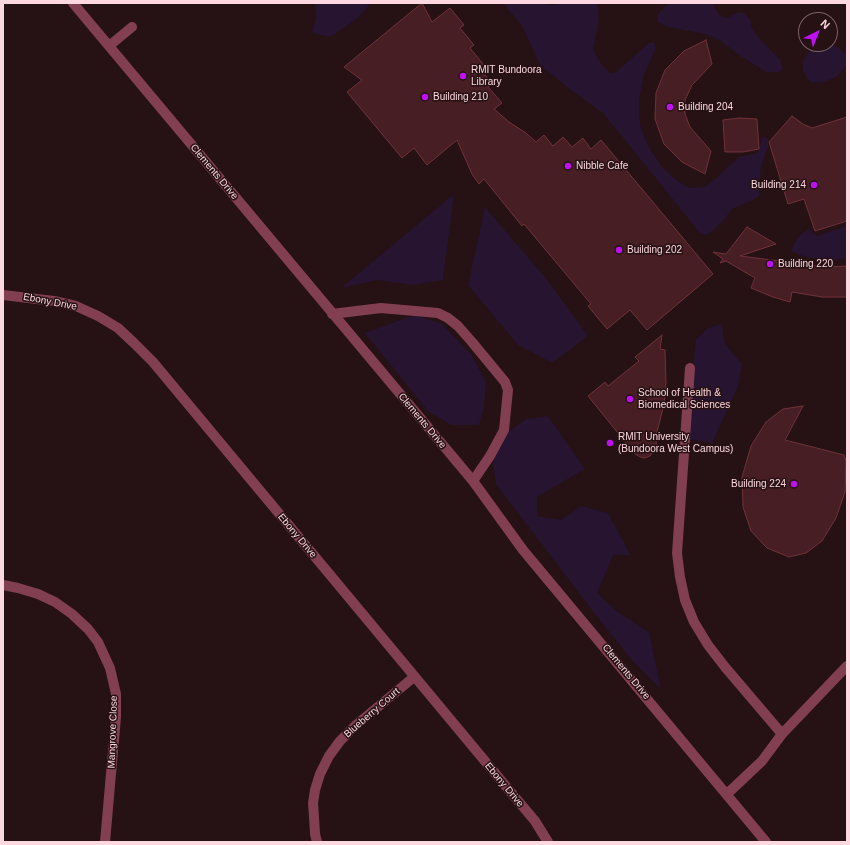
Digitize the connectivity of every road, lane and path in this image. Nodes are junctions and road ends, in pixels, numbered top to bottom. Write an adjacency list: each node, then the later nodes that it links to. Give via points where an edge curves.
1 (73, 3): 3 (street, Clements Drive)
2 (132, 27): 3 (street)
3 (109, 46): 5 (street, Clements Drive)
4 (3, 295): 10 (street, Ebony Drive, via 76,306 118,328 153,362)
5 (332, 314): 7 (street, Clements Drive); 7 (street, via 381,308 438,314 458,326 477,347 505,382 508,390 504,430)
6 (690, 368): 11 (street, via 677,553 685,600 708,645)
7 (472, 481): 12 (street, Clements Drive, via 523,550)
8 (3, 585): 13 (street, Mangrove Close, via 38,594 72,614 98,642 110,668 116,694 116,717)
9 (847, 666): 11 (street)
10 (414, 677): 14 (street, Blueberry Court, via 356,725 329,756 320,774 313,803); 15 (street, Ebony Drive, via 514,796)
11 (782, 734): 12 (street, via 762,761)
12 (727, 794): 16 (street, Clements Drive)
13 (105, 842)
14 (317, 842)
15 (548, 842)
16 (766, 842)

